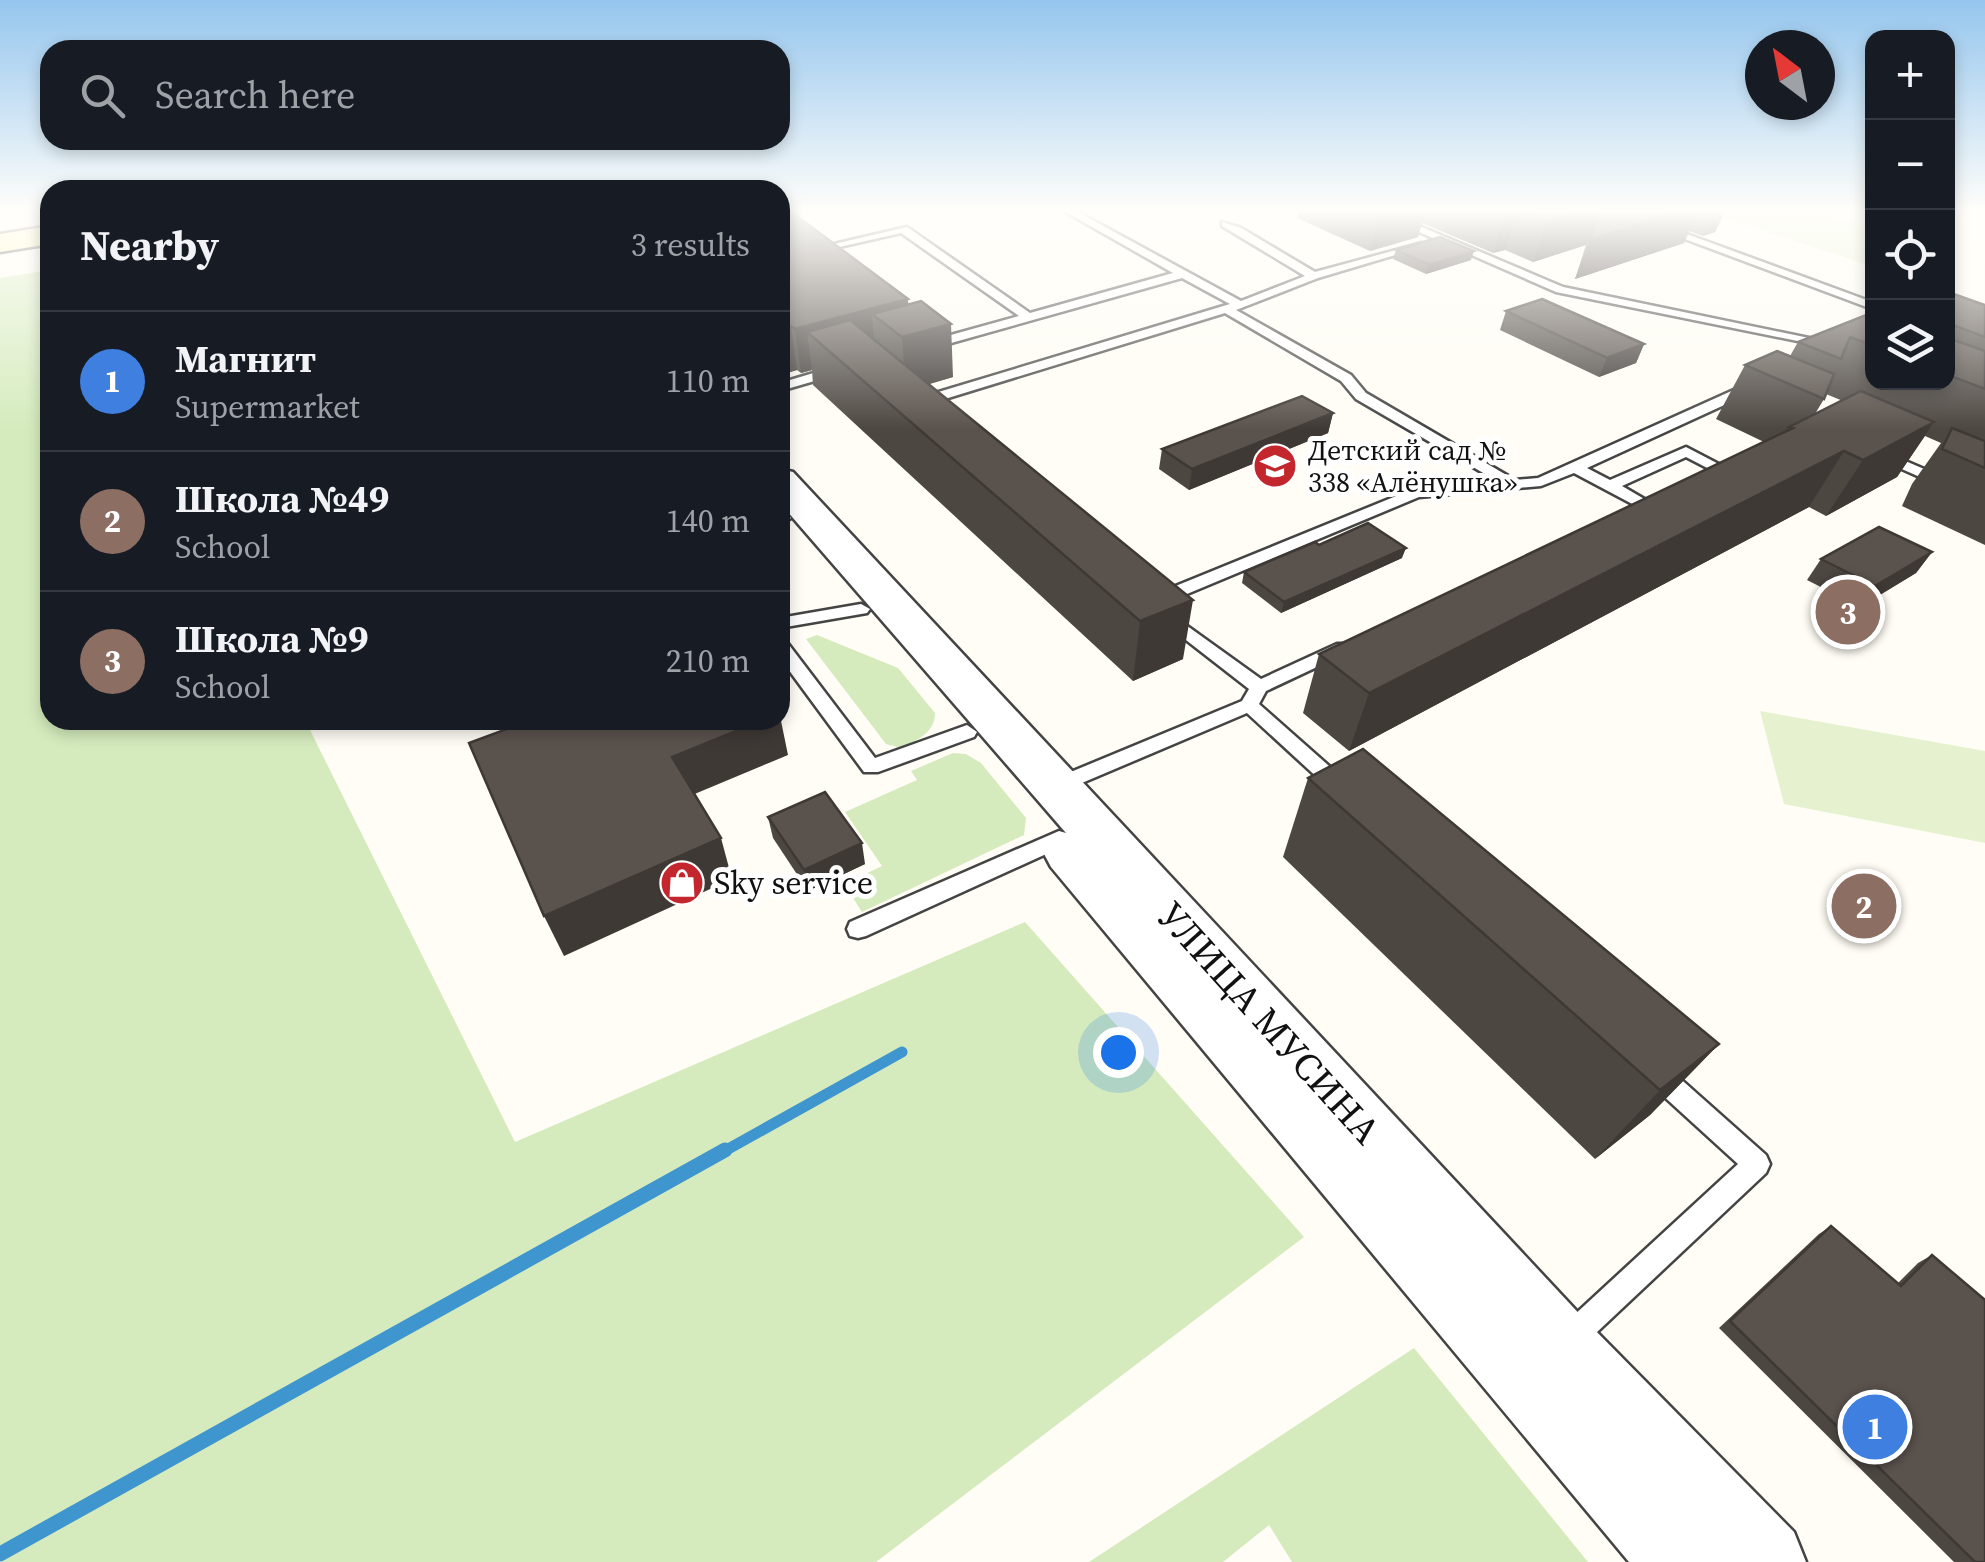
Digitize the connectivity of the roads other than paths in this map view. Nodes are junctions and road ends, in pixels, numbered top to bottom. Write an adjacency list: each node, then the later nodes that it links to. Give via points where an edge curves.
1 (980, 284): 9 (lane)
2 (1147, 284): 9 (lane)
3 (1197, 284): 8 (lane)
4 (1293, 284): 8 (lane)
5 (1546, 284): 13 (lane, via 1848,348)
6 (1812, 284): 7 (lane)
7 (1865, 303)
8 (1233, 307): 19 (lane, via 904,400); 22 (lane, via 1346,378 1361,396)
9 (1028, 317): 11 (lane)
10 (930, 330): 11 (lane)
11 (944, 341): 12 (lane)
12 (927, 346)
13 (1831, 358)
14 (858, 364): 16 (lane)
15 (1770, 379): 17 (lane)
16 (790, 384)
17 (1738, 392): 18 (lane); 21 (lane)
18 (1756, 400)
19 (924, 417)
20 (1862, 446): 25 (lane)
21 (1576, 468): 22 (lane, via 1541,482); 23 (lane)
22 (1512, 484): 30 (lane, via 1416,493)
23 (1610, 486): 24 (lane, via 1686,452 1727,472); 28 (lane, via 1658,503)
24 (1696, 486)
25 (1985, 501)
26 (790, 518): 38 (street, УЛИЦА МУСИНА)
27 (790, 519): 31 (street, УЛИЦА МУСИНА)
28 (1614, 523)
29 (1136, 592): 30 (lane)
30 (1150, 603): 35 (lane)
31 (861, 609): 32 (lane); 36 (street, УЛИЦА МУСИНА)
32 (790, 621)
33 (1365, 638): 35 (lane)
34 (790, 658): 36 (lane, via 872,767)
35 (1254, 696): 37 (lane); 38 (lane)
36 (967, 732): 38 (street, УЛИЦА МУСИНА)
37 (1360, 806)
38 (1057, 812): 39 (lane); 41 (street, УЛИЦА МУСИНА); 42 (street, УЛИЦА МУСИНА)
39 (858, 930)
40 (1641, 1060): 41 (lane, via 1757,1164)
41 (1560, 1347): 43 (street, УЛИЦА МУСИНА)
42 (1683, 1562)
43 (1764, 1562)

